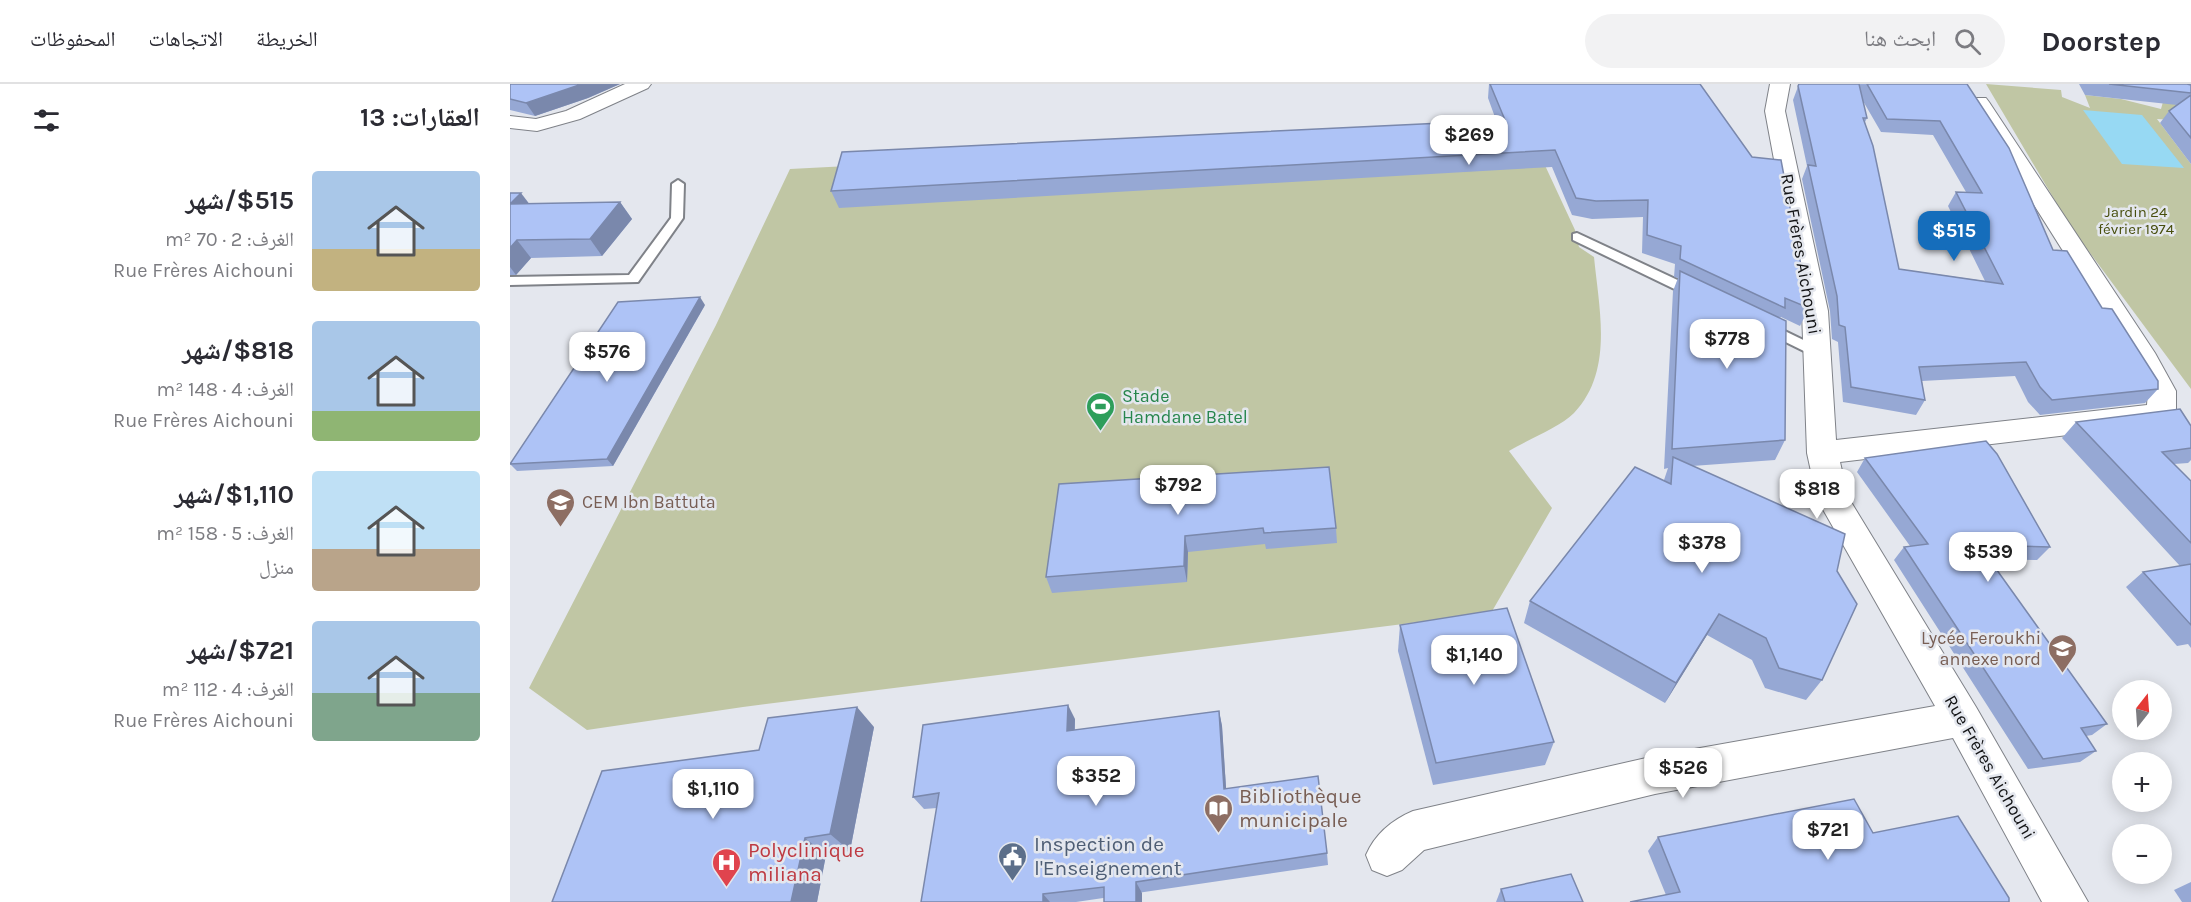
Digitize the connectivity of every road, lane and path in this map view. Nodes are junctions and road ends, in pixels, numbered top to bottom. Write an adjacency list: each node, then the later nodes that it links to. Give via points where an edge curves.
1 (641, 84): 4 (street, via 573,115 537,125)
2 (1780, 84): 10 (street, Rue Frères Aichouni, via 1775,111 1815,311)
3 (1980, 102): 11 (street, via 2141,353 2162,391 2161,414)
4 (510, 122)
5 (678, 184): 7 (lane, via 677,218 633,279)
6 (1577, 237): 8 (lane)
7 (510, 281)
8 (1713, 302)
9 (1755, 322): 10 (lane)
10 (1817, 352): 11 (street, Rue Frères Aichouni)
11 (1822, 453): 12 (street, Rue Frères Aichouni, via 1833,498)
12 (1963, 718): 13 (street, via 1655,775 1413,832); 14 (street, Rue Frères Aichouni)
13 (1387, 855)
14 (2066, 902)

